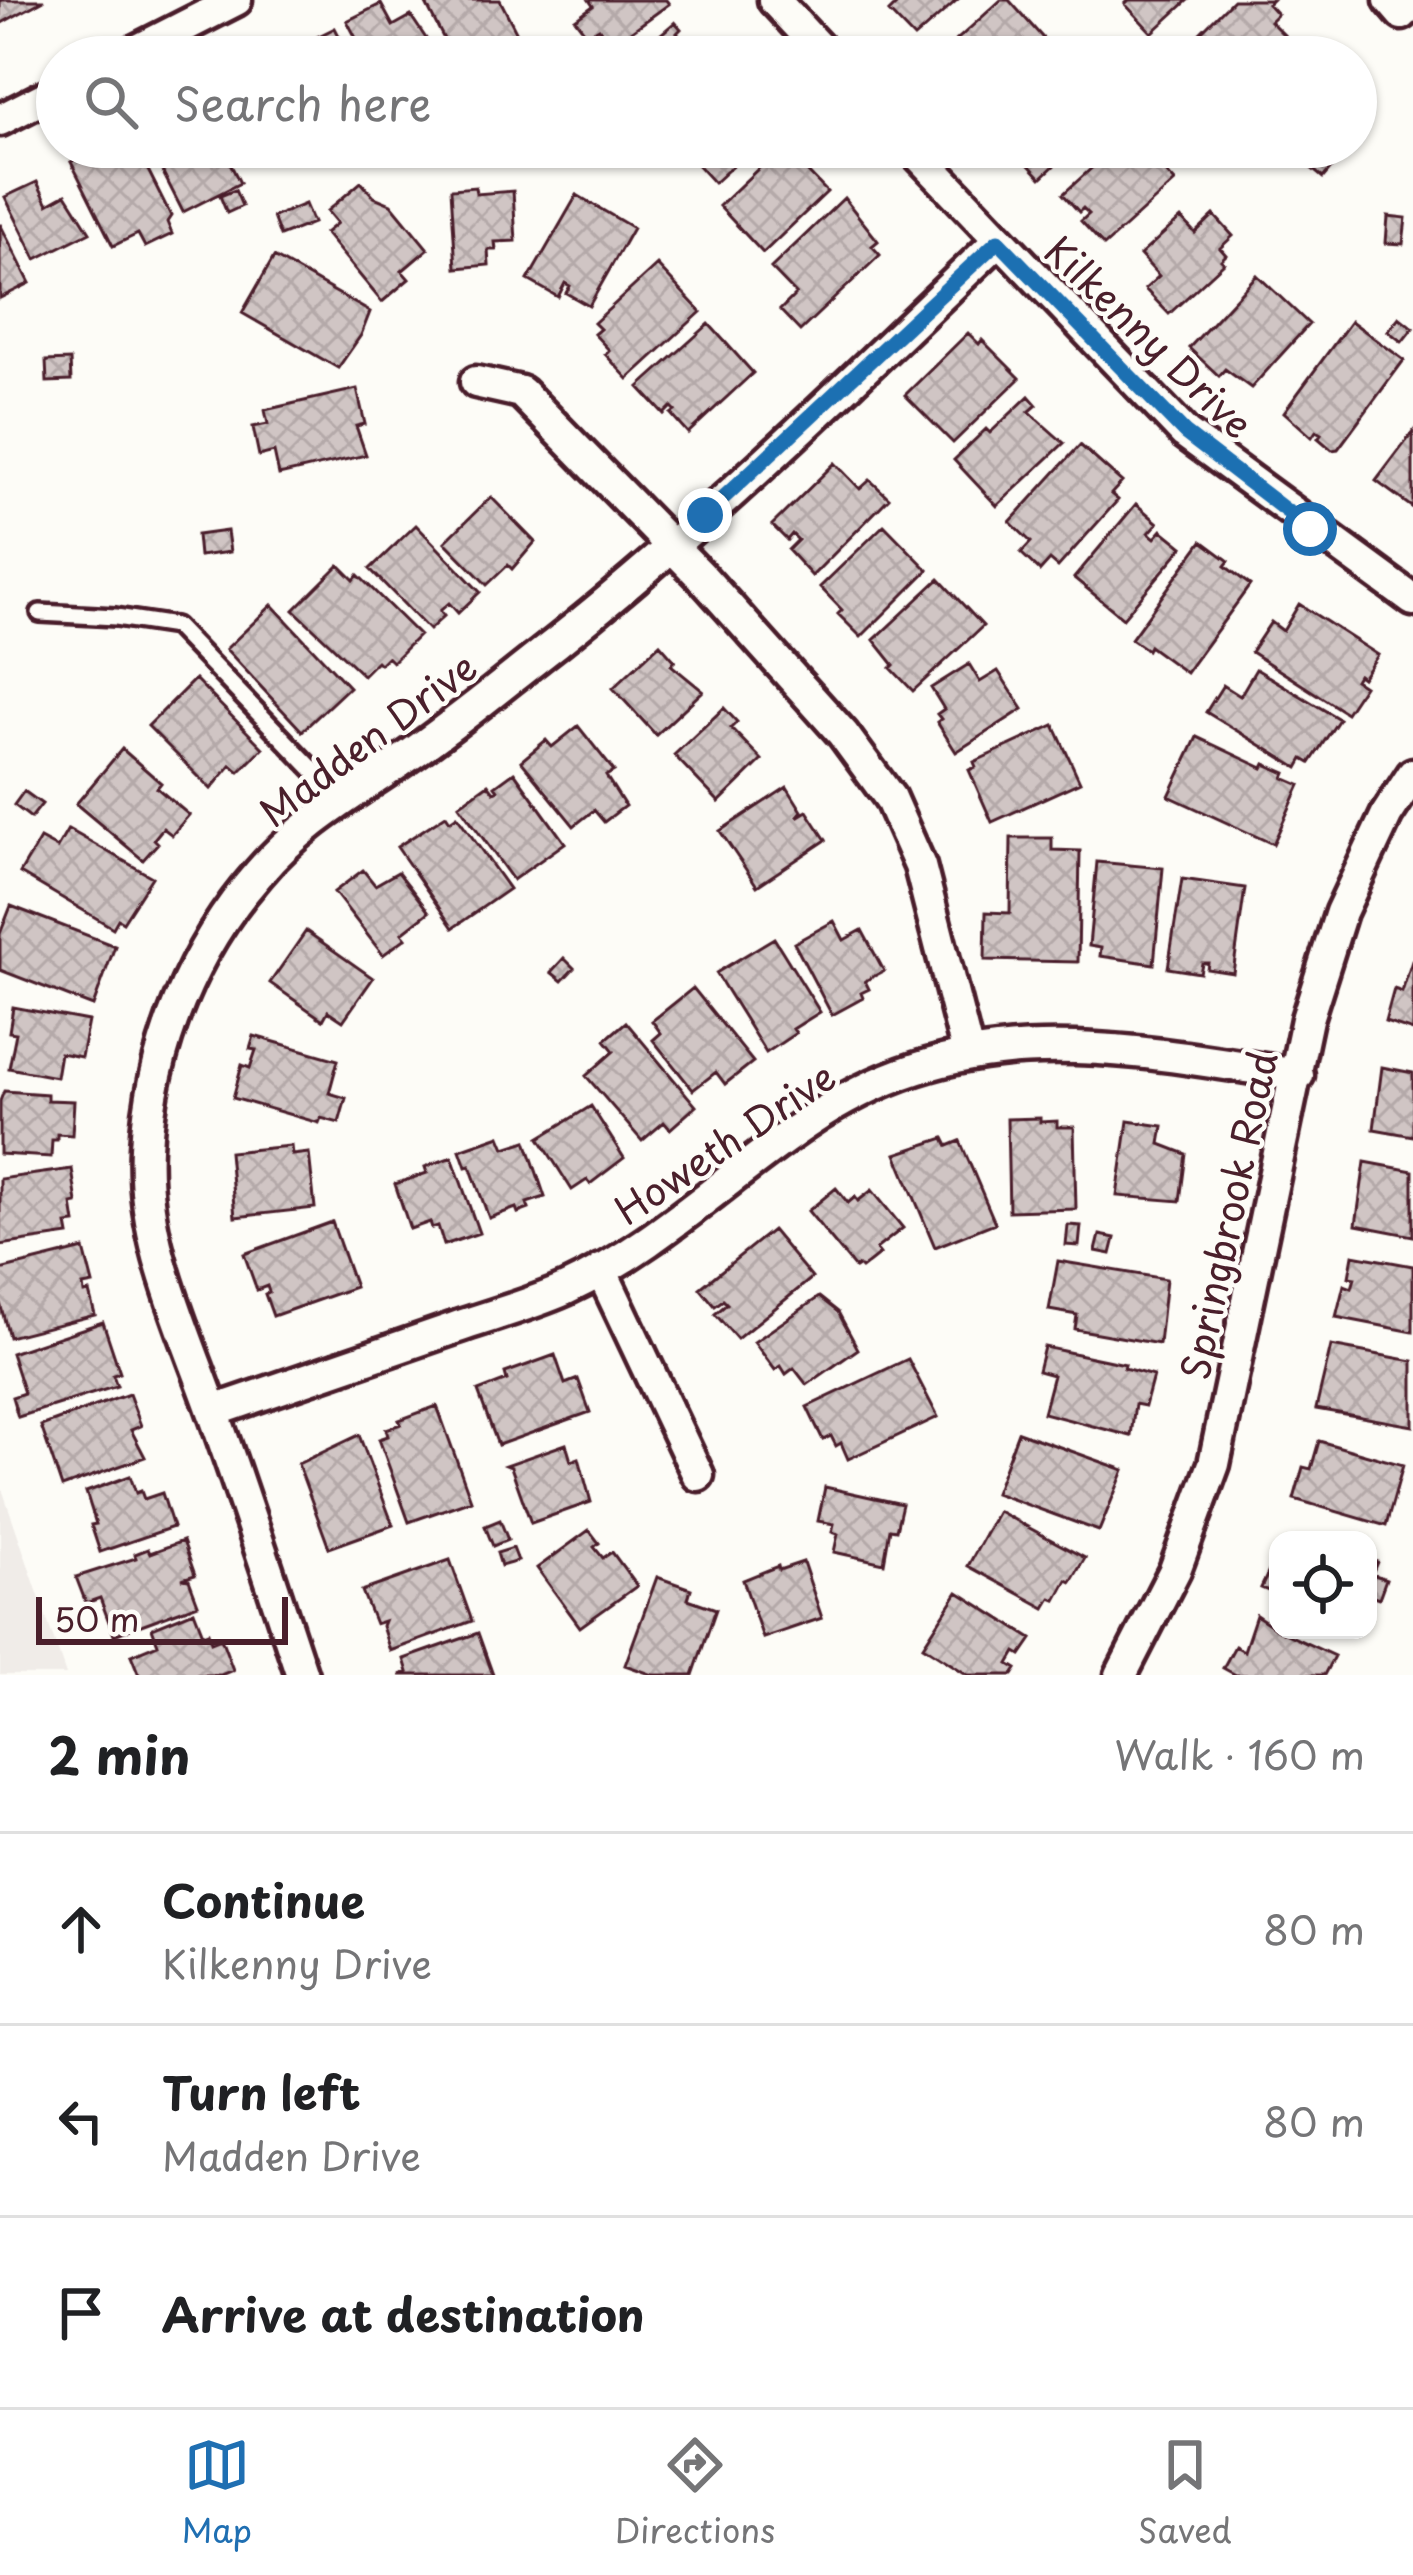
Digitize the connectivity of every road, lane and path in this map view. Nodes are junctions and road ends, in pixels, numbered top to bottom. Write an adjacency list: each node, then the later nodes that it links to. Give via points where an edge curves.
1 (774, 0): 6 (street)
2 (1390, 0): 4 (street, via 1402,14)
3 (227, 2): 5 (street)
4 (1413, 4)
5 (163, 36)
6 (807, 36)
7 (36, 102): 8 (street)
8 (0, 120)
9 (930, 168): 10 (street, Kilkenny Drive)
10 (998, 241): 12 (street, Madden Drive); 13 (street, Kilkenny Drive, via 1185,433)
11 (476, 382): 12 (street, via 521,392)
12 (672, 546): 16 (street, Madden Drive); 17 (street, via 843,734 890,798 920,866)
13 (1413, 600)
14 (40, 613): 16 (lane, via 175,626)
15 (1413, 774): 18 (street, Springbrook Road, via 1341,912)
16 (342, 800): 20 (street, Madden Drive, via 310,820 224,917 192,972 153,1089 148,1201 164,1280)
17 (968, 1054): 18 (street, Howeth Drive, via 1103,1046); 19 (street, Howeth Drive, via 885,1081 808,1121)
18 (1298, 1075): 23 (street, Springbrook Road, via 1214,1464 1175,1570)
19 (601, 1270): 20 (street, Howeth Drive, via 565,1290); 21 (street)
20 (214, 1411): 22 (street, Madden Drive)
21 (698, 1475)
22 (302, 1675)
23 (1121, 1675)

